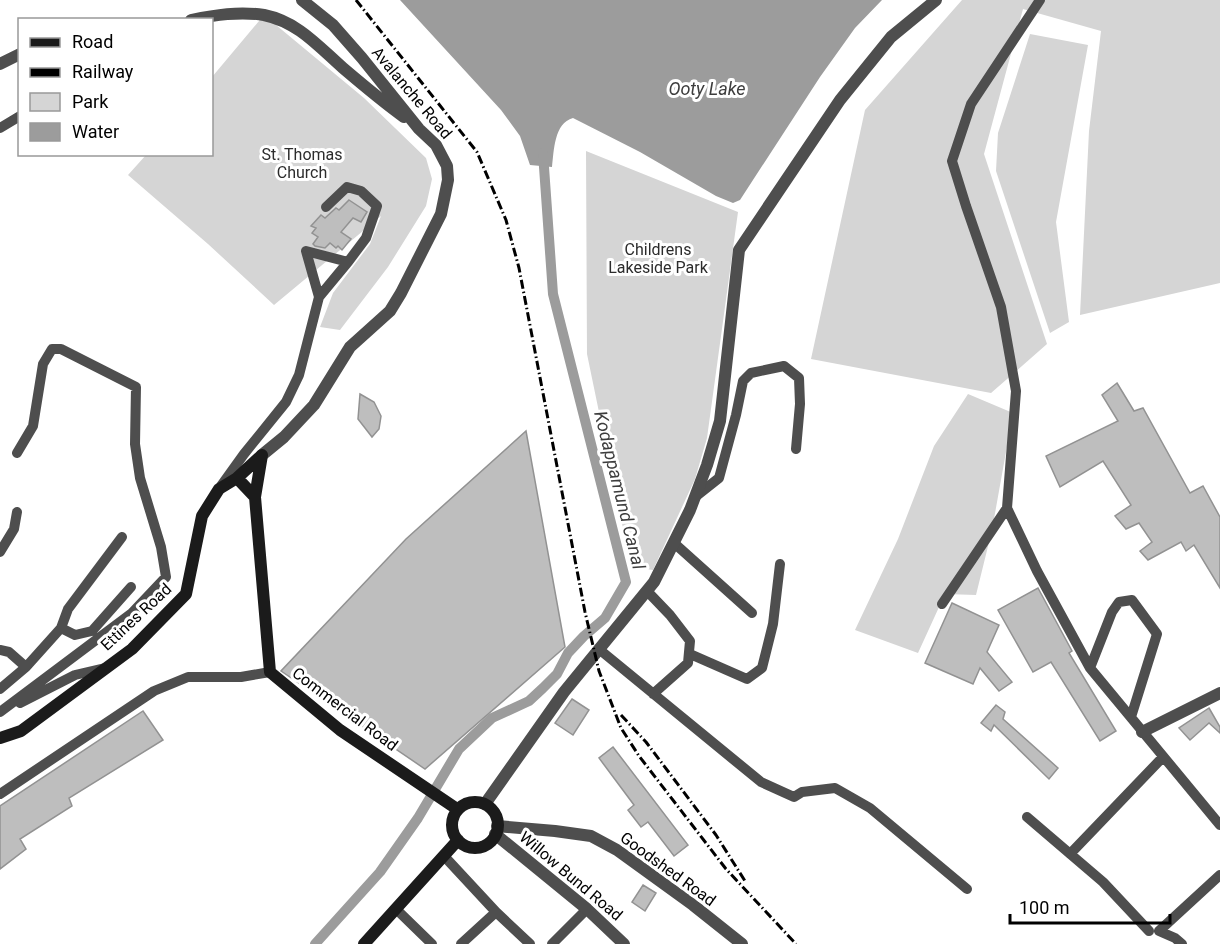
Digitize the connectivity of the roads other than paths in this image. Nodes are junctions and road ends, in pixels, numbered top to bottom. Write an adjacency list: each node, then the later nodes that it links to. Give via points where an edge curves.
1 (302, 0): 9 (street, Avalanche Road, via 340,33)
2 (936, 0): 19 (street, via 891,37 840,99 739,250 720,420)
3 (1040, 0): 20 (street, via 971,104 952,161 1001,307 1016,391)
4 (201, 18): 9 (street, via 229,13 264,15 292,25)
5 (18, 55): 6 (street)
6 (0, 64)
7 (18, 117): 8 (street)
8 (0, 128)
9 (419, 129): 15 (street, Avalanche Road, via 436,145 447,166 441,214 390,311 350,347 314,405)
10 (326, 207): 11 (street, via 347,187 361,190 377,206 366,238)
11 (348, 262): 12 (street); 12 (street, via 306,250)
12 (319, 297): 17 (street, via 299,375 286,402)
13 (796, 449): 19 (street, via 799,378 784,366 751,374 743,381 719,478)
14 (16, 453): 41 (street, via 33,426 43,364 52,349 60,349 136,387 135,444 140,478 166,577 132,613)
15 (262, 455): 16 (main road, Ettines Road); 18 (main road, Commercial Road)
16 (237, 478): 17 (main road, Ettines Road); 18 (main road)
17 (219, 489): 35 (main road, Ettines Road, via 202,516 186,594 132,649)
18 (255, 497): 37 (main road, Commercial Road)
19 (695, 497): 23 (street)
20 (1007, 508): 28 (street); 36 (street)
21 (16, 512): 24 (street, via 14,529)
22 (122, 537): 30 (street, via 68,609)
23 (674, 543): 27 (street); 29 (street)
24 (0, 552)
25 (780, 564): 33 (street, via 773,624 762,668 747,679)
26 (131, 587): 30 (street, via 92,631 75,635)
27 (647, 591): 32 (street); 33 (street, via 690,640)
28 (942, 604)
29 (752, 613)
30 (61, 628): 34 (street)
31 (0, 650): 34 (street, via 9,652)
32 (600, 650): 40 (street); 49 (street, via 564,692)
33 (690, 654): 40 (street, via 688,663)
34 (26, 667): 38 (street)
35 (105, 668): 41 (street, via 75,675); 43 (main road, Ettines Road)
36 (1090, 668): 42 (street); 42 (street, via 1112,612 1119,602 1132,600 1157,634)
37 (270, 672): 48 (street, via 188,677 154,691); 50 (main road, Commercial Road, via 340,730)
38 (0, 689)
39 (1220, 693): 44 (street)
40 (653, 694): 58 (street, via 760,782 794,797 802,792 835,788 870,808)
41 (0, 713)
42 (1131, 717): 44 (street)
43 (21, 731): 45 (street); 46 (main road, Ettines Road)
44 (1142, 732): 47 (street)
45 (0, 733)
46 (0, 738)
47 (1163, 757): 52 (street); 55 (street)
48 (0, 794)
49 (485, 804): 50 (main road, via 470,802); 53 (main road, via 494,813)
50 (458, 810): 54 (main road, via 452,822)
51 (1027, 817): 55 (street)
52 (1220, 825)
53 (496, 830): 54 (main road, via 485,845 478,847); 60 (street, Willow Bund Road); 69 (street, Goodshed Road, via 591,836 617,850)
54 (458, 840): 56 (main road)
55 (1070, 854): 62 (street)
56 (444, 856): 59 (main road); 61 (street)
57 (1220, 875): 70 (street, via 1159,931)
58 (967, 889)
59 (396, 909): 63 (main road); 64 (street)
60 (587, 909): 67 (street); 68 (street, Willow Bund Road)
61 (496, 912): 65 (street); 66 (street)
62 (1149, 931)
63 (364, 944)
64 (432, 944)
65 (460, 944)
66 (530, 944)
67 (552, 944)
68 (623, 944)
69 (742, 944)
70 (1182, 944)

